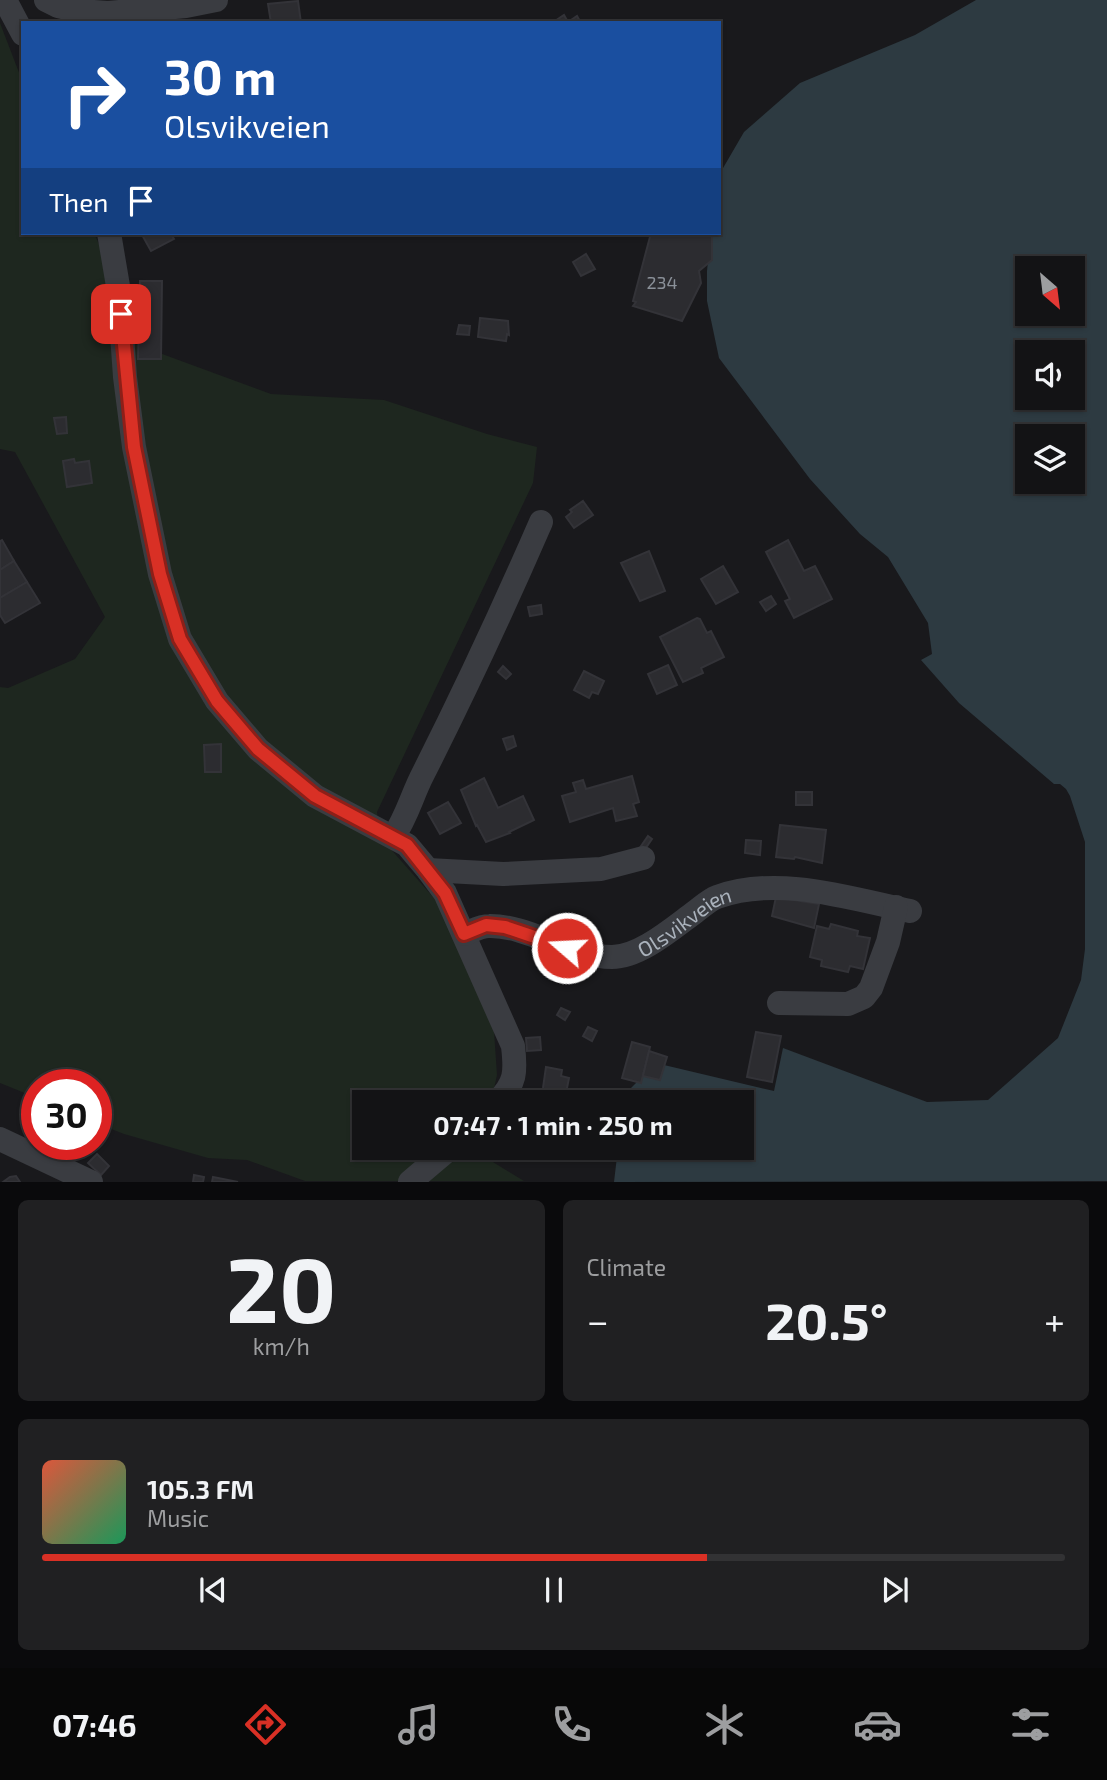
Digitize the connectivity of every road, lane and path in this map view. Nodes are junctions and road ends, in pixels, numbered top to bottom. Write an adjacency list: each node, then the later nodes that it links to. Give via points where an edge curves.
1 (5, 0): 4 (street)
2 (46, 0): 3 (street, via 80,11 107,13)
3 (216, 0)
4 (21, 30)
5 (109, 235): 7 (street, via 134,447 160,574 180,639 217,701 258,749 315,796)
6 (541, 522): 7 (street)
7 (393, 837): 9 (street, via 407,845)
8 (643, 858): 9 (street, via 601,869 503,874)
9 (428, 870): 10 (street, via 445,893)
10 (464, 934): 11 (street, Olsvikveien, via 486,925 505,927 567,948 613,957 653,942 715,897 763,887 786,886 903,909 864,997 848,1004); 12 (street, via 513,1046 516,1069)
11 (779, 1003)
12 (505, 1090)
13 (0, 1139): 15 (street)
14 (435, 1160): 16 (street)
15 (91, 1181)
16 (410, 1181)

